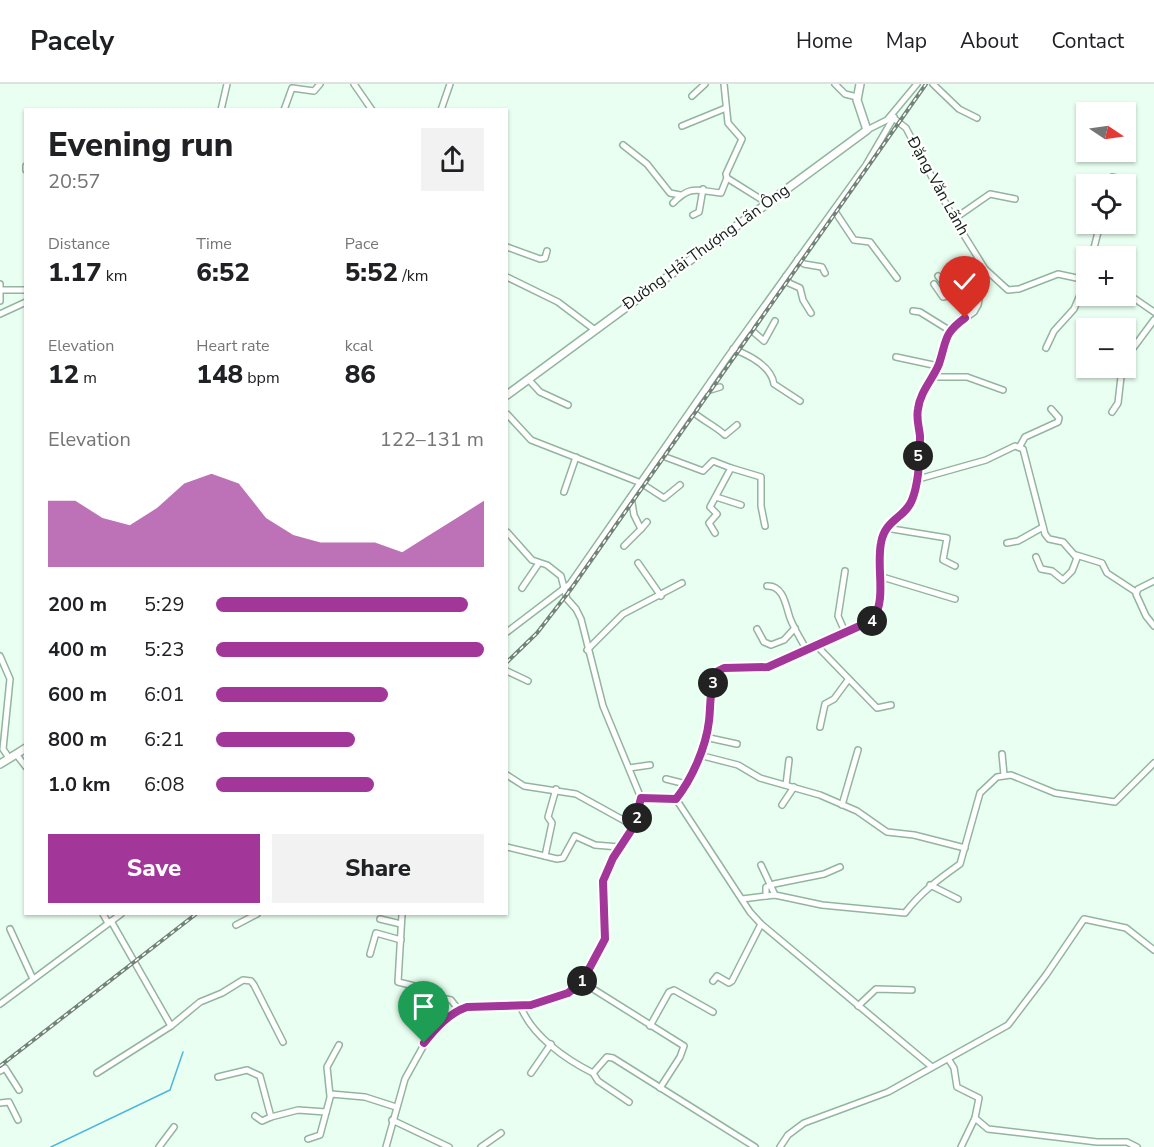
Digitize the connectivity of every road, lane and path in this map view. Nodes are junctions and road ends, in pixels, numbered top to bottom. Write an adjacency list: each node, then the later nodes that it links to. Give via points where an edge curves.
1 (227, 84): 13 (street)
2 (320, 84): 14 (street, via 314,92 292,88)
3 (354, 84): 15 (street)
4 (450, 84): 16 (street)
5 (705, 84): 11 (street)
6 (724, 84): 17 (street)
7 (834, 84): 12 (street, via 845,94)
8 (860, 84): 12 (street)
9 (917, 84): 18 (street)
10 (933, 84): 19 (street, via 959,109)
11 (692, 96)
12 (856, 97): 21 (street)
13 (221, 108)
14 (285, 108)
15 (371, 108)
16 (442, 108)
17 (726, 108): 20 (street); 23 (street, via 728,123 742,139 726,169)
18 (892, 117): 21 (street); 29 (street, via 878,147); 31 (street, Đặng Văn Lãnh, via 906,128)
19 (977, 118)
20 (682, 126)
21 (867, 130): 28 (street, Đường Hải Thượng Lãn Ông)
22 (623, 145): 25 (street, via 647,164 670,193)
23 (728, 178): 24 (street, via 721,193); 28 (street)
24 (704, 189): 25 (street); 30 (street, via 699,212)
25 (680, 195): 27 (street)
26 (1015, 199): 31 (street, via 990,194)
27 (673, 203)
28 (767, 203): 58 (street, Đường Hải Thượng Lãn Ông)
29 (834, 210): 34 (street); 40 (street, via 854,240 870,242)
30 (693, 215)
31 (954, 219): 35 (street, Đặng Văn Lãnh)
32 (508, 247): 33 (street, via 540,259 545,258)
33 (547, 251)
34 (798, 259): 36 (street, via 822,267); 37 (street)
35 (985, 269): 41 (street, Đặng Văn Lãnh, via 1008,290 1058,274); 43 (street)
36 (825, 273)
37 (786, 276): 53 (street, via 789,283 800,288); 57 (street)
38 (938, 276): 46 (street)
39 (508, 277): 58 (street, via 558,302)
40 (897, 278)
41 (1076, 278)
42 (934, 285): 46 (street, via 944,297)
43 (984, 286): 46 (street, via 973,286 957,297); 59 (street, via 974,312)
44 (1, 287): 45 (street); 48 (street)
45 (24, 290)
46 (951, 296)
47 (1136, 300): 52 (street)
48 (0, 301)
49 (24, 304): 54 (street)
50 (1076, 304): 61 (street, via 1054,331)
51 (913, 311): 59 (street)
52 (1154, 312)
53 (811, 313)
54 (0, 314)
55 (1154, 320): 60 (street)
56 (776, 321): 57 (street, via 764,341)
57 (749, 328): 62 (street)
58 (595, 330): 67 (street, Đường Hải Thượng Lãn Ông)
59 (948, 330): 64 (street)
60 (1136, 344)
61 (1046, 348)
62 (733, 349): 70 (street); 72 (street, via 757,361 772,376 774,384)
63 (896, 357): 64 (street)
64 (938, 366): 65 (street)
65 (932, 377): 69 (street, via 967,377); 83 (street, via 918,406 920,439)
66 (1121, 378): 76 (street, via 1118,403)
67 (529, 380): 71 (street, Đường Hải Thượng Lãn Ông); 73 (street, via 540,392)
68 (720, 387): 70 (street)
69 (1003, 390)
70 (705, 392): 75 (street)
71 (508, 395)
72 (800, 401)
73 (568, 405)
74 (1051, 408): 79 (street, via 1058,422 1025,437)
75 (692, 411): 78 (street, via 724,435); 80 (street)
76 (1112, 412)
77 (508, 415): 81 (street, via 529,439)
78 (737, 425)
79 (1020, 446): 83 (street); 92 (street)
80 (660, 455): 82 (street, via 703,471 713,461); 84 (street)
81 (576, 458): 84 (street); 86 (street)
82 (731, 468): 88 (street); 91 (street, via 761,477)
83 (915, 480): 93 (street, via 908,508)
84 (641, 483): 85 (street, via 664,498); 87 (street)
85 (680, 485)
86 (564, 492)
87 (631, 497): 94 (street); 109 (street)
88 (716, 497): 89 (street); 96 (street, via 710,507 717,514 709,523)
89 (741, 505)
90 (647, 522): 94 (street)
91 (765, 526)
92 (1043, 527): 97 (street); 99 (street, via 1049,539 1063,542)
93 (886, 528): 103 (street, via 946,538 943,560); 105 (street)
94 (641, 529): 98 (street)
95 (508, 533): 101 (street)
96 (715, 533)
97 (1007, 543)
98 (624, 546)
99 (1076, 555): 100 (street, via 1074,568 1064,580 1041,569); 111 (street, via 1102,563 1107,573)
100 (1036, 557)
101 (539, 563): 109 (street, via 555,570); 110 (street)
102 (638, 563): 112 (street)
103 (955, 566)
104 (844, 571): 118 (street, via 838,616)
105 (879, 576): 113 (street); 118 (street, via 880,603 876,615 868,624)
106 (1154, 581): 111 (street)
107 (682, 583): 112 (street)
108 (767, 586): 115 (street, via 776,588 788,603)
109 (565, 587): 117 (street); 121 (street, via 567,599 579,615)
110 (522, 588)
111 (1136, 592): 114 (street)
112 (661, 596): 121 (street, via 623,615)
113 (955, 599)
114 (1154, 626)
115 (795, 628): 116 (street, via 784,640 771,645 764,642); 120 (street)
116 (757, 629)
117 (508, 631)
118 (845, 632): 119 (street)
119 (815, 644): 120 (street); 124 (street)
120 (806, 649): 128 (street, via 768,667 718,671)
121 (587, 650): 141 (street, via 603,706)
122 (0, 656): 135 (street, via 10,679 3,749)
123 (508, 671): 125 (street)
124 (848, 680): 126 (street, via 878,709); 127 (street, via 834,699 825,704)
125 (528, 681)
126 (891, 705)
127 (820, 727)
128 (705, 737): 129 (street); 134 (street)
129 (737, 744)
130 (24, 749): 132 (street)
131 (858, 750): 152 (street)
132 (16, 754): 135 (street); 139 (street)
133 (1002, 754): 142 (street)
134 (699, 755): 145 (street); 146 (street, via 738,765 760,778)
135 (9, 758): 138 (street)
136 (789, 760): 146 (street)
137 (1154, 763): 142 (street, via 1116,802 1055,793 1023,779)
138 (0, 764)
139 (24, 764)
140 (650, 765): 141 (street)
141 (629, 768): 149 (street)
142 (1004, 776): 156 (street, via 989,782 980,793)
143 (508, 777): 148 (street, via 524,786)
144 (666, 779): 145 (street)
145 (686, 784): 150 (street)
146 (786, 785): 147 (street)
147 (794, 787): 151 (street); 152 (street)
148 (556, 789): 153 (street, via 576,794); 157 (street, via 548,817 552,824)
149 (641, 798): 150 (street); 153 (street)
150 (676, 799): 165 (street)
151 (782, 804)
152 (842, 805): 156 (street, via 887,832)
153 (634, 826): 155 (street)
154 (508, 847): 157 (street)
155 (619, 848): 157 (street, via 595,845 575,836 563,858); 181 (street, via 603,881 603,947)
156 (965, 848): 160 (street, via 960,864)
157 (545, 856)
158 (761, 865): 161 (street)
159 (840, 867): 161 (street)
160 (930, 885): 162 (street, via 903,913 822,905); 164 (street)
161 (770, 886): 162 (street); 163 (street)
162 (775, 895): 163 (street)
163 (766, 896): 165 (street)
164 (958, 898)
165 (742, 899): 173 (street)
166 (104, 915): 171 (street)
167 (120, 915): 171 (street)
168 (255, 915): 174 (street)
169 (402, 915): 172 (street)
170 (380, 919): 172 (street)
171 (109, 922): 179 (street); 188 (street)
172 (401, 924): 176 (street)
173 (761, 924): 180 (street, via 732,981 717,976); 185 (street)
174 (236, 925)
175 (10, 930): 179 (street)
176 (401, 940): 178 (street, via 376,933); 186 (street, via 398,982 451,1000)
177 (1154, 950): 193 (street, via 1126,928 1084,919 1008,1025)
178 (370, 954)
179 (33, 979): 183 (street)
180 (713, 981)
181 (582, 982): 184 (street, via 568,993); 189 (street)
182 (912, 990): 185 (street, via 876,989)
183 (0, 1004)
184 (520, 1005): 186 (street); 191 (street, via 532,1028)
185 (858, 1006): 194 (street)
186 (459, 1010): 205 (street, via 424,1043)
187 (713, 1012): 189 (street, via 674,990 669,992)
188 (171, 1026): 190 (street, via 200,1002 247,980 254,985); 196 (street)
189 (650, 1026): 200 (street, via 684,1046)
190 (283, 1042)
191 (550, 1044): 197 (street); 198 (street, via 566,1059)
192 (339, 1045): 202 (street, via 327,1067)
193 (949, 1060): 194 (street); 209 (street, via 957,1087 980,1100)
194 (932, 1067): 220 (street, via 888,1092 804,1123)
195 (0, 1071): 201 (street, via 9,1070)
196 (97, 1073)
197 (531, 1073)
198 (593, 1073): 200 (street, via 608,1056); 203 (street, via 598,1081)
199 (218, 1077): 208 (street, via 247,1070 256,1072 265,1089)
200 (660, 1088): 219 (street)
201 (19, 1090)
202 (330, 1096): 205 (street, via 365,1097); 206 (street)
203 (629, 1102)
204 (0, 1103): 210 (street, via 9,1102)
205 (396, 1107): 211 (street)
206 (326, 1112): 208 (street, via 298,1110); 214 (street, via 320,1135)
207 (255, 1116): 208 (street, via 262,1121)
208 (271, 1117)
209 (975, 1118): 221 (street); 222 (street, via 994,1130 1122,1142)
210 (18, 1120)
211 (392, 1120): 215 (street); 217 (street)
212 (174, 1127): 216 (street)
213 (501, 1133): 218 (street)
214 (308, 1139)
215 (389, 1146)
216 (159, 1147)
217 (449, 1147)
218 (481, 1147)
219 (755, 1147)
220 (780, 1147)
221 (961, 1147)
222 (1137, 1147)

